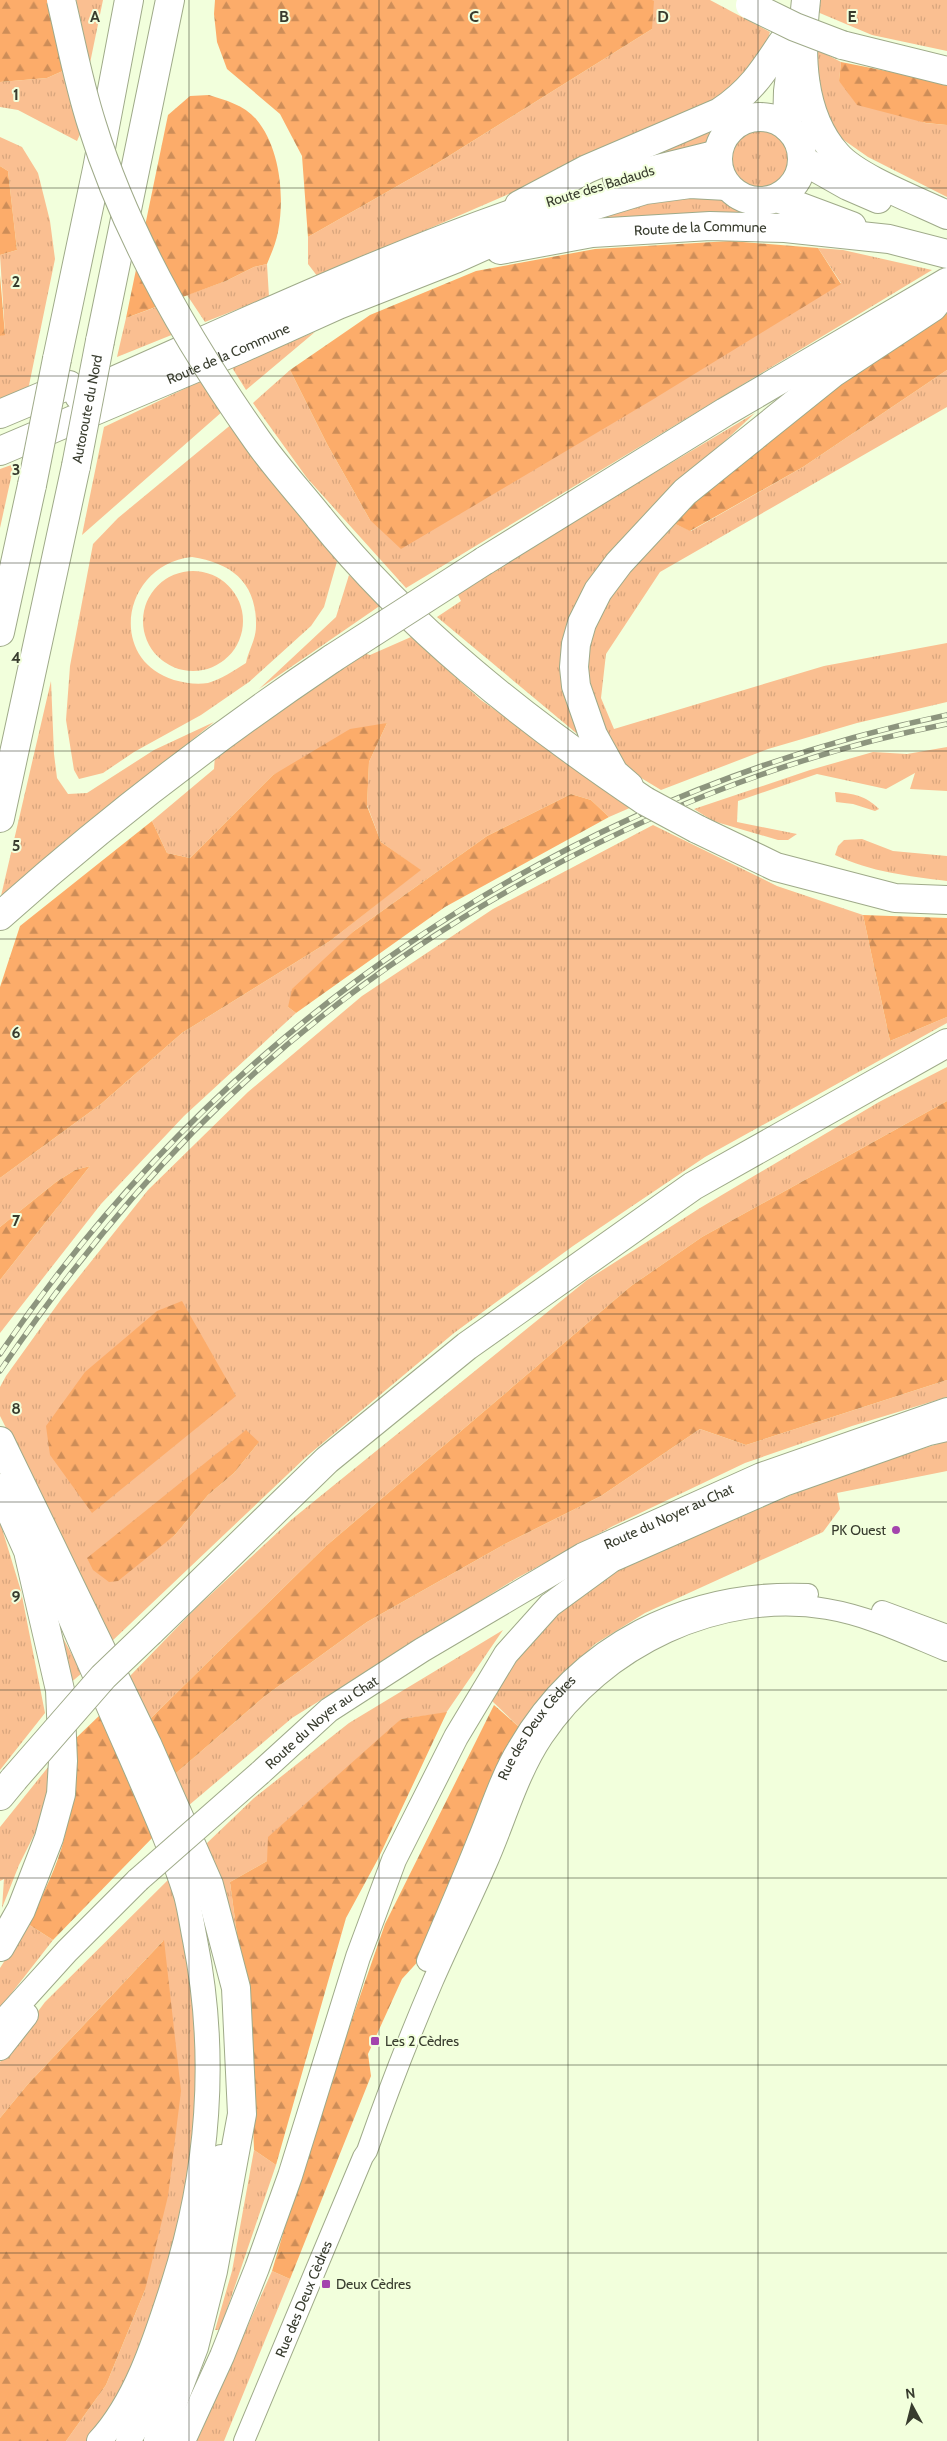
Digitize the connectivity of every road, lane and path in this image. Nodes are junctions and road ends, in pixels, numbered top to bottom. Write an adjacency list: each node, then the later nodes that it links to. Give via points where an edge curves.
1 (61, 0): 26 (main road, bridge, via 92,125 120,201 154,273 201,356 248,426 352,558 383,590 451,652 576,754)
2 (129, 0): 25 (main road, bridge)
3 (170, 0): 27 (main road, Autoroute du Nord, bridge, via 76,466)
4 (744, 3): 7 (main road, bridge, via 842,45)
5 (801, 4): 6 (main road); 9 (main road, via 788,92); 14 (main road, via 806,94 818,127 838,156 868,177)
6 (782, 43): 8 (main road); 15 (main road, via 755,84 720,112 587,169)
7 (947, 71)
8 (760, 117): 9 (main road, via 779,121); 10 (main road, via 748,119 728,132)
9 (787, 127): 11 (main road, via 801,148)
10 (718, 154): 12 (main road, via 720,171); 15 (main road, Route des Badauds, via 632,174)
11 (802, 160): 13 (main road, via 795,182); 14 (main road, via 881,201)
12 (727, 186): 13 (main road, via 750,200); 18 (main road, Route de la Commune, via 690,184 646,190 532,224)
13 (777, 198): 16 (main road)
14 (947, 217)
15 (484, 222): 21 (main road, Route de la Commune)
16 (889, 239): 17 (main road, Route de la Commune); 18 (main road, Route de la Commune, via 785,228 655,228 592,233)
17 (947, 254)
18 (455, 259): 24 (main road, Route de la Commune, via 338,305)
19 (947, 282): 29 (main road, bridge, via 725,412 333,658 238,724 61,862)
20 (947, 289): 26 (main road, via 933,306 833,373 685,492 619,562 598,592 582,623 576,644 576,686 593,735 614,773)
21 (287, 302): 22 (main road, via 214,325); 23 (main road, via 222,334)
22 (0, 414)
23 (0, 430)
24 (0, 451)
25 (0, 632)
26 (645, 800): 28 (main road, bridge, via 776,867 895,898)
27 (0, 818)
28 (947, 900)
29 (0, 916)
30 (947, 1043): 40 (main road, bridge, via 694,1186 467,1346 327,1460 103,1677)
31 (947, 1410): 39 (street, Route du Noyer au Chat, via 761,1475 583,1555 422,1650 329,1710)
32 (947, 1428): 36 (street, Route du Noyer au Chat, via 784,1484)
33 (0, 1441): 45 (main road, via 147,1744 209,1885 236,1988)
34 (0, 1488): 35 (main road)
35 (28, 1550): 41 (main road, via 60,1690 64,1761 61,1794 49,1838 21,1910); 47 (street, via 53,1578 162,1827 186,1897 200,1964 207,2026 209,2092 202,2161 178,2270 150,2356 110,2429)
36 (613, 1559): 39 (street, Route du Noyer au Chat, via 451,1652); 50 (street, via 550,1605 506,1654 456,1737 394,1860 358,1957 290,2176 257,2268)
37 (947, 1635): 46 (street, Rue des Deux Cèdres, via 852,1601 809,1594 749,1594 706,1603 649,1624 620,1640 575,1675 552,1698 516,1750 378,2079)
38 (947, 1651): 46 (street, Rue des Deux Cèdres, via 889,1627 827,1609 767,1607 739,1610 670,1631 618,1660 594,1679 553,1722 524,1771 486,1866 432,1984)
39 (260, 1773): 42 (street, bridge, via 138,1880)
40 (7, 1788)
41 (0, 1948)
42 (67, 1951): 43 (street); 44 (street, via 35,2004)
43 (0, 2025)
44 (0, 2048)
45 (240, 2076): 48 (street, via 184,2319 162,2379); 49 (main road, via 242,2114 213,2271 194,2347)
46 (363, 2156): 51 (street, Rue des Deux Cèdres)
47 (99, 2441)
48 (128, 2441)
49 (158, 2441)
50 (183, 2441)
51 (244, 2441)

